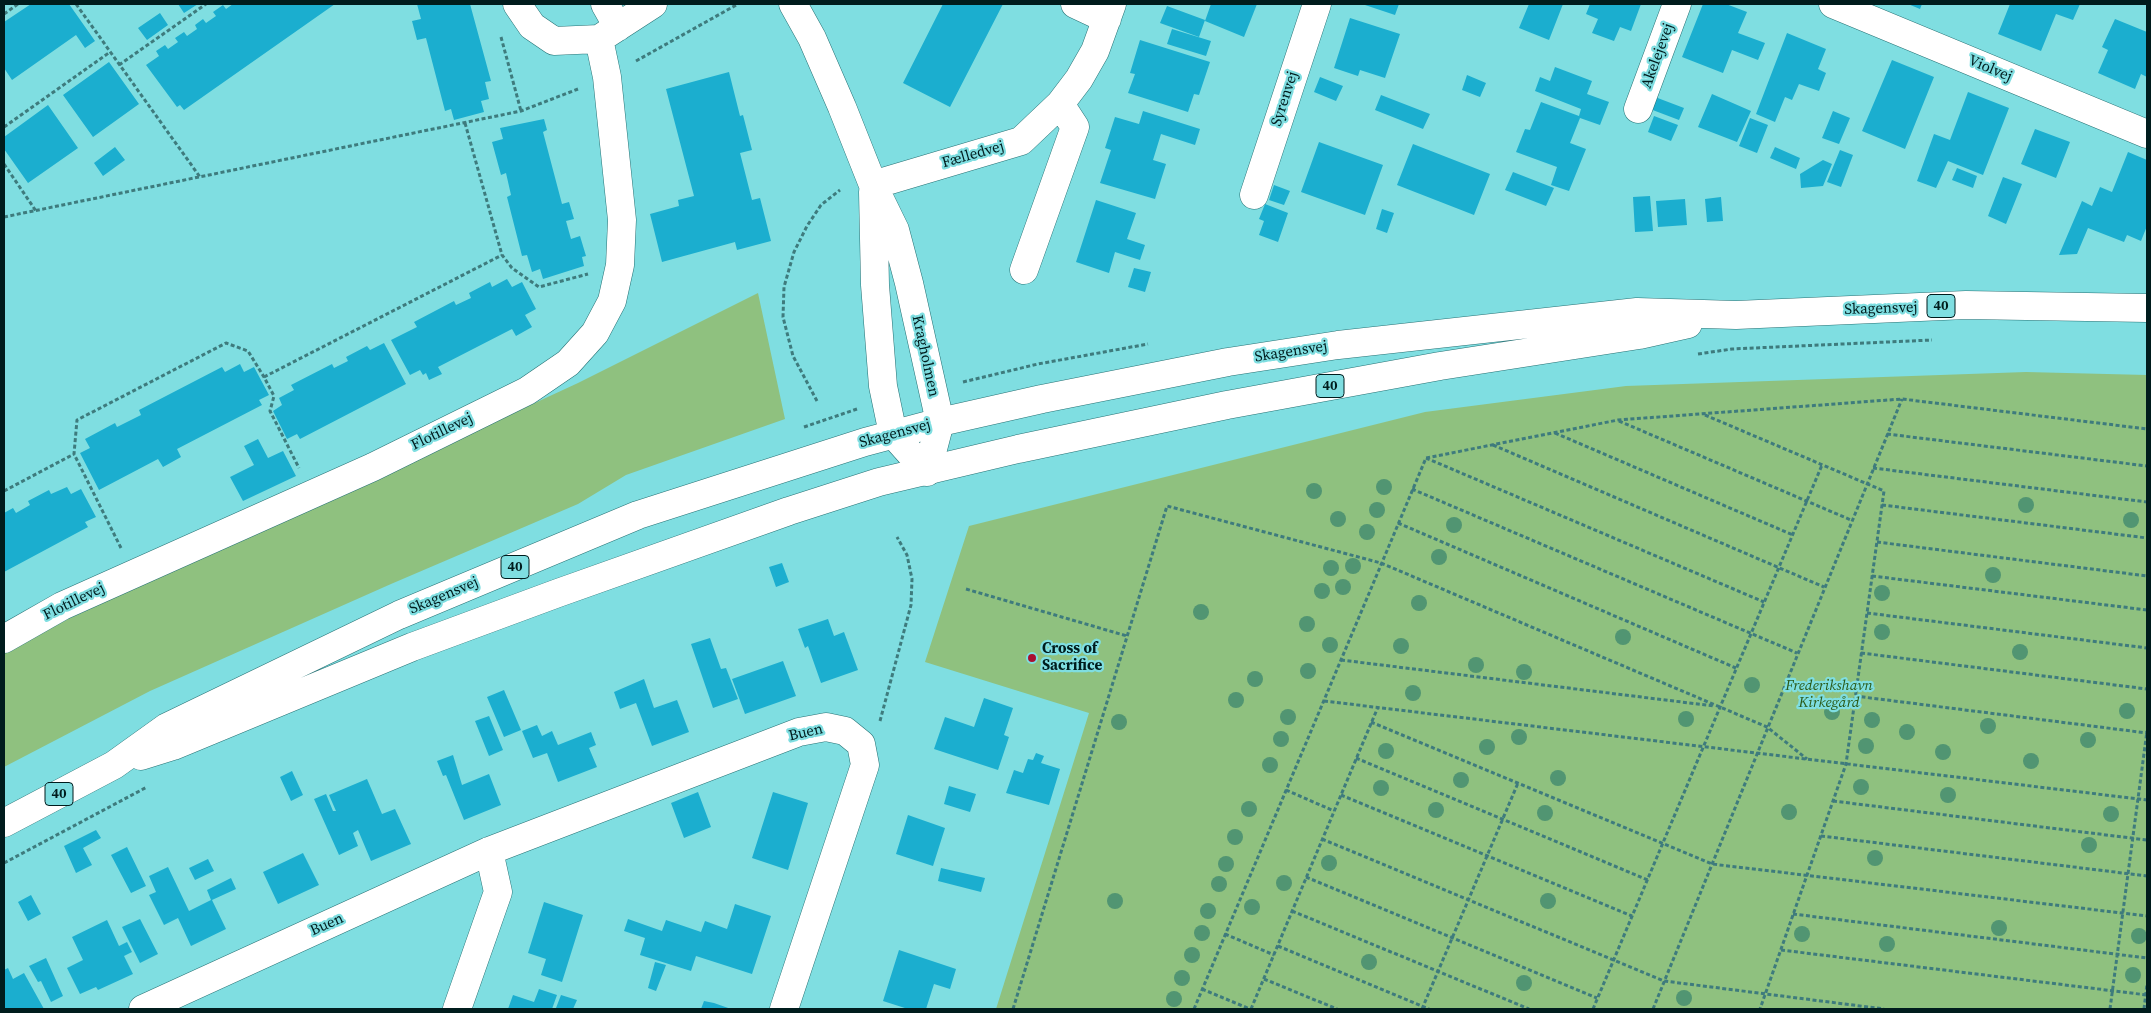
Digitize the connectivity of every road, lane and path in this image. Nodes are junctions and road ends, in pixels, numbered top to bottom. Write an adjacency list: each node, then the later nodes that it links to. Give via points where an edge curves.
1 (18, 4): 13 (path)
2 (76, 4): 16 (path)
3 (206, 4): 17 (path)
4 (517, 4): 14 (street, via 532,26 554,40)
5 (653, 4): 14 (street)
6 (738, 4): 18 (path)
7 (793, 4): 28 (street, Kragholmen, via 824,64)
8 (1075, 4): 12 (street, Fælledvej)
9 (1316, 4): 30 (street, Syrenvej)
10 (1677, 4): 20 (street, Akelejevej)
11 (1833, 4): 24 (street, Violvej)
12 (1109, 11): 19 (street, Fælledvej, via 1095,51)
13 (4, 14)
14 (607, 23): 18 (street, Flotillevej)
15 (499, 31): 21 (path)
16 (110, 52): 17 (path); 23 (path)
17 (119, 65): 26 (path)
18 (607, 78): 21 (path); 35 (street, Flotillevej, via 622,220)
19 (1060, 104): 28 (street, Fælledvej, via 1021,141); 36 (street, via 1075,127)
20 (1638, 109)
21 (521, 111): 22 (path)
22 (465, 123): 26 (path); 34 (path)
23 (4, 127)
24 (2147, 134)
25 (4, 164): 32 (path)
26 (200, 177): 32 (path)
27 (837, 181): 29 (path)
28 (873, 185): 47 (street, Kragholmen, via 895,230); 50 (street, Kragholmen, via 882,386)
29 (840, 190): 31 (path); 43 (path, via 821,204 807,226 794,252 784,287 783,317 793,356)
30 (1254, 195)
31 (842, 199)
32 (36, 211): 33 (path)
33 (4, 217)
34 (502, 256): 35 (path, via 512,268 539,287); 41 (path)
35 (620, 265): 63 (street, Flotillevej, via 612,300 595,333 568,364 526,391)
36 (1024, 270)
37 (2147, 308): 38 (street, Skagensvej / 40, via 1966,305)
38 (1736, 315): 47 (street, Skagensvej / 40, via 1637,312 1338,344 1219,364); 59 (street, Skagensvej / 40, via 1639,335 1440,366 1227,405 1018,449)
39 (1935, 340): 40 (path, via 1732,350)
40 (1694, 355)
41 (264, 377): 54 (path, via 248,351 226,343 77,420); 63 (path, via 274,396 270,411)
42 (1902, 399): 45 (path); 48 (path); 51 (path)
43 (817, 401)
44 (859, 401): 52 (path, via 857,409)
45 (1705, 415): 46 (path); 56 (path)
46 (1618, 420): 49 (path); 64 (path)
47 (940, 422): 50 (street, Skagensvej / 40); 59 (street, Kragholmen)
48 (2147, 429)
49 (1554, 433): 53 (path); 69 (path)
50 (893, 434): 52 (street, Skagensvej / 40); 59 (street, Kragholmen)
51 (1887, 434): 57 (path); 58 (path)
52 (865, 442): 105 (street, Skagensvej / 40, via 638,515 399,615 167,727)
53 (1492, 445): 55 (path); 74 (path)
54 (74, 454): 62 (path); 75 (path)
55 (1426, 458): 61 (path); 80 (path)
56 (1822, 465): 60 (path); 64 (path)
57 (2147, 466)
58 (1873, 468): 60 (path); 65 (path)
59 (927, 472): 105 (street, Skagensvej / 40, via 879,482 558,593 412,647 173,746)
60 (1866, 484): 66 (path, via 1884,491); 67 (path)
61 (1412, 489): 68 (path); 83 (path)
62 (4, 491)
63 (313, 493): 75 (street, Flotillevej)
64 (1807, 501): 67 (path); 69 (path)
65 (2147, 502)
66 (1882, 505): 71 (path); 72 (path)
67 (1851, 520): 78 (path)
68 (1398, 523): 73 (path); 90 (path)
69 (1793, 535): 74 (path)
70 (897, 537): 99 (path, via 907,555 912,579 912,605 880,722)
71 (2147, 538)
72 (1877, 542): 76 (path); 77 (path)
73 (1381, 563): 84 (path, via 1167,506); 89 (path); 95 (path)
74 (1779, 567): 78 (path); 80 (path)
75 (134, 573): 85 (street, Flotillevej, via 62,606)
76 (1872, 576): 81 (path); 82 (path)
77 (2147, 576)
78 (1824, 587): 88 (path)
79 (966, 589): 84 (path)
80 (1764, 602): 83 (path)
81 (2147, 610)
82 (1867, 613): 86 (path); 87 (path)
83 (1750, 634): 88 (path); 90 (path)
84 (1127, 636): 158 (path)
85 (4, 639)
86 (2147, 648)
87 (1862, 653): 91 (path); 92 (path)
88 (1797, 654): 97 (path)
89 (1340, 660): 93 (path); 95 (path)
90 (1736, 668): 95 (path)
91 (2147, 689)
92 (1855, 696): 98 (path); 104 (path)
93 (1324, 701): 94 (path); 108 (path)
94 (1378, 707): 96 (path); 100 (path)
95 (1719, 707): 97 (path); 100 (path)
96 (1371, 722): 102 (path); 106 (path)
97 (1766, 727): 101 (path); 103 (path)
98 (2147, 732): 110 (path)
99 (861, 744): 121 (street, Buen, via 845,731 826,727 799,732); 157 (street, via 865,765)
100 (1703, 747): 101 (path); 120 (path)
101 (1757, 752): 103 (path); 124 (path)
102 (1356, 758): 109 (path); 114 (path)
103 (1807, 759): 104 (path)
104 (1846, 764): 110 (path); 112 (path)
105 (114, 765): 115 (street, Skagensvej / 40)
106 (1518, 783): 114 (path); 120 (path)
107 (149, 786): 123 (path)
108 (1286, 790): 113 (path); 136 (path)
109 (1340, 795): 113 (path); 122 (path)
110 (2138, 800): 111 (path); 117 (path)
111 (2147, 800)
112 (1833, 801): 116 (path); 117 (path)
113 (1334, 811): 118 (path)
114 (1502, 819): 122 (path); 129 (path)
115 (4, 823)
116 (1821, 836): 125 (path); 126 (path)
117 (2133, 838): 119 (path); 126 (path)
118 (1322, 839): 128 (path); 130 (path)
119 (2147, 840)
120 (1662, 843): 124 (path); 129 (path)
121 (489, 851): 153 (street, Buen); 156 (street, via 498,892)
122 (1487, 856): 130 (path); 134 (path)
123 (4, 864)
124 (1712, 864): 125 (path); 146 (path)
125 (1807, 874): 132 (path); 133 (path)
126 (2128, 874): 127 (path); 132 (path)
127 (2147, 876)
128 (1306, 877): 131 (path); 137 (path)
129 (1648, 880): 134 (path)
130 (1469, 900): 137 (path); 143 (path)
131 (1292, 911): 138 (path); 144 (path)
132 (2123, 913): 135 (path); 140 (path)
133 (1793, 914): 139 (path); 140 (path)
134 (1632, 916): 143 (path)
135 (2147, 916)
136 (1225, 934): 141 (path); 148 (path)
137 (1452, 938): 144 (path); 152 (path)
138 (1278, 946): 141 (path); 154 (path)
139 (1781, 950): 149 (path); 150 (path)
140 (2118, 954): 142 (path); 149 (path)
141 (1274, 955): 145 (path)
142 (2147, 958)
143 (1614, 960): 146 (path); 152 (path)
144 (1438, 972): 154 (path); 163 (path)
145 (1264, 979): 160 (path); 161 (path)
146 (1664, 981): 150 (path); 165 (path)
147 (2147, 984): 151 (path)
148 (1202, 989): 159 (path); 160 (path)
149 (2113, 991): 151 (path); 168 (path)
150 (1765, 994): 166 (path); 167 (path)
151 (2146, 995): 169 (path)
152 (1597, 998): 164 (path)
153 (155, 1004): 155 (street, Buen)
154 (1423, 1008): 162 (path)
155 (192, 1009)
156 (456, 1009)
157 (784, 1009)
158 (1013, 1009)
159 (1194, 1009)
160 (1251, 1009)
161 (1337, 1009)
162 (1429, 1009)
163 (1529, 1009)
164 (1593, 1009)
165 (1653, 1009)
166 (1760, 1009)
167 (1884, 1009)
168 (2110, 1009)
169 (2144, 1009)

